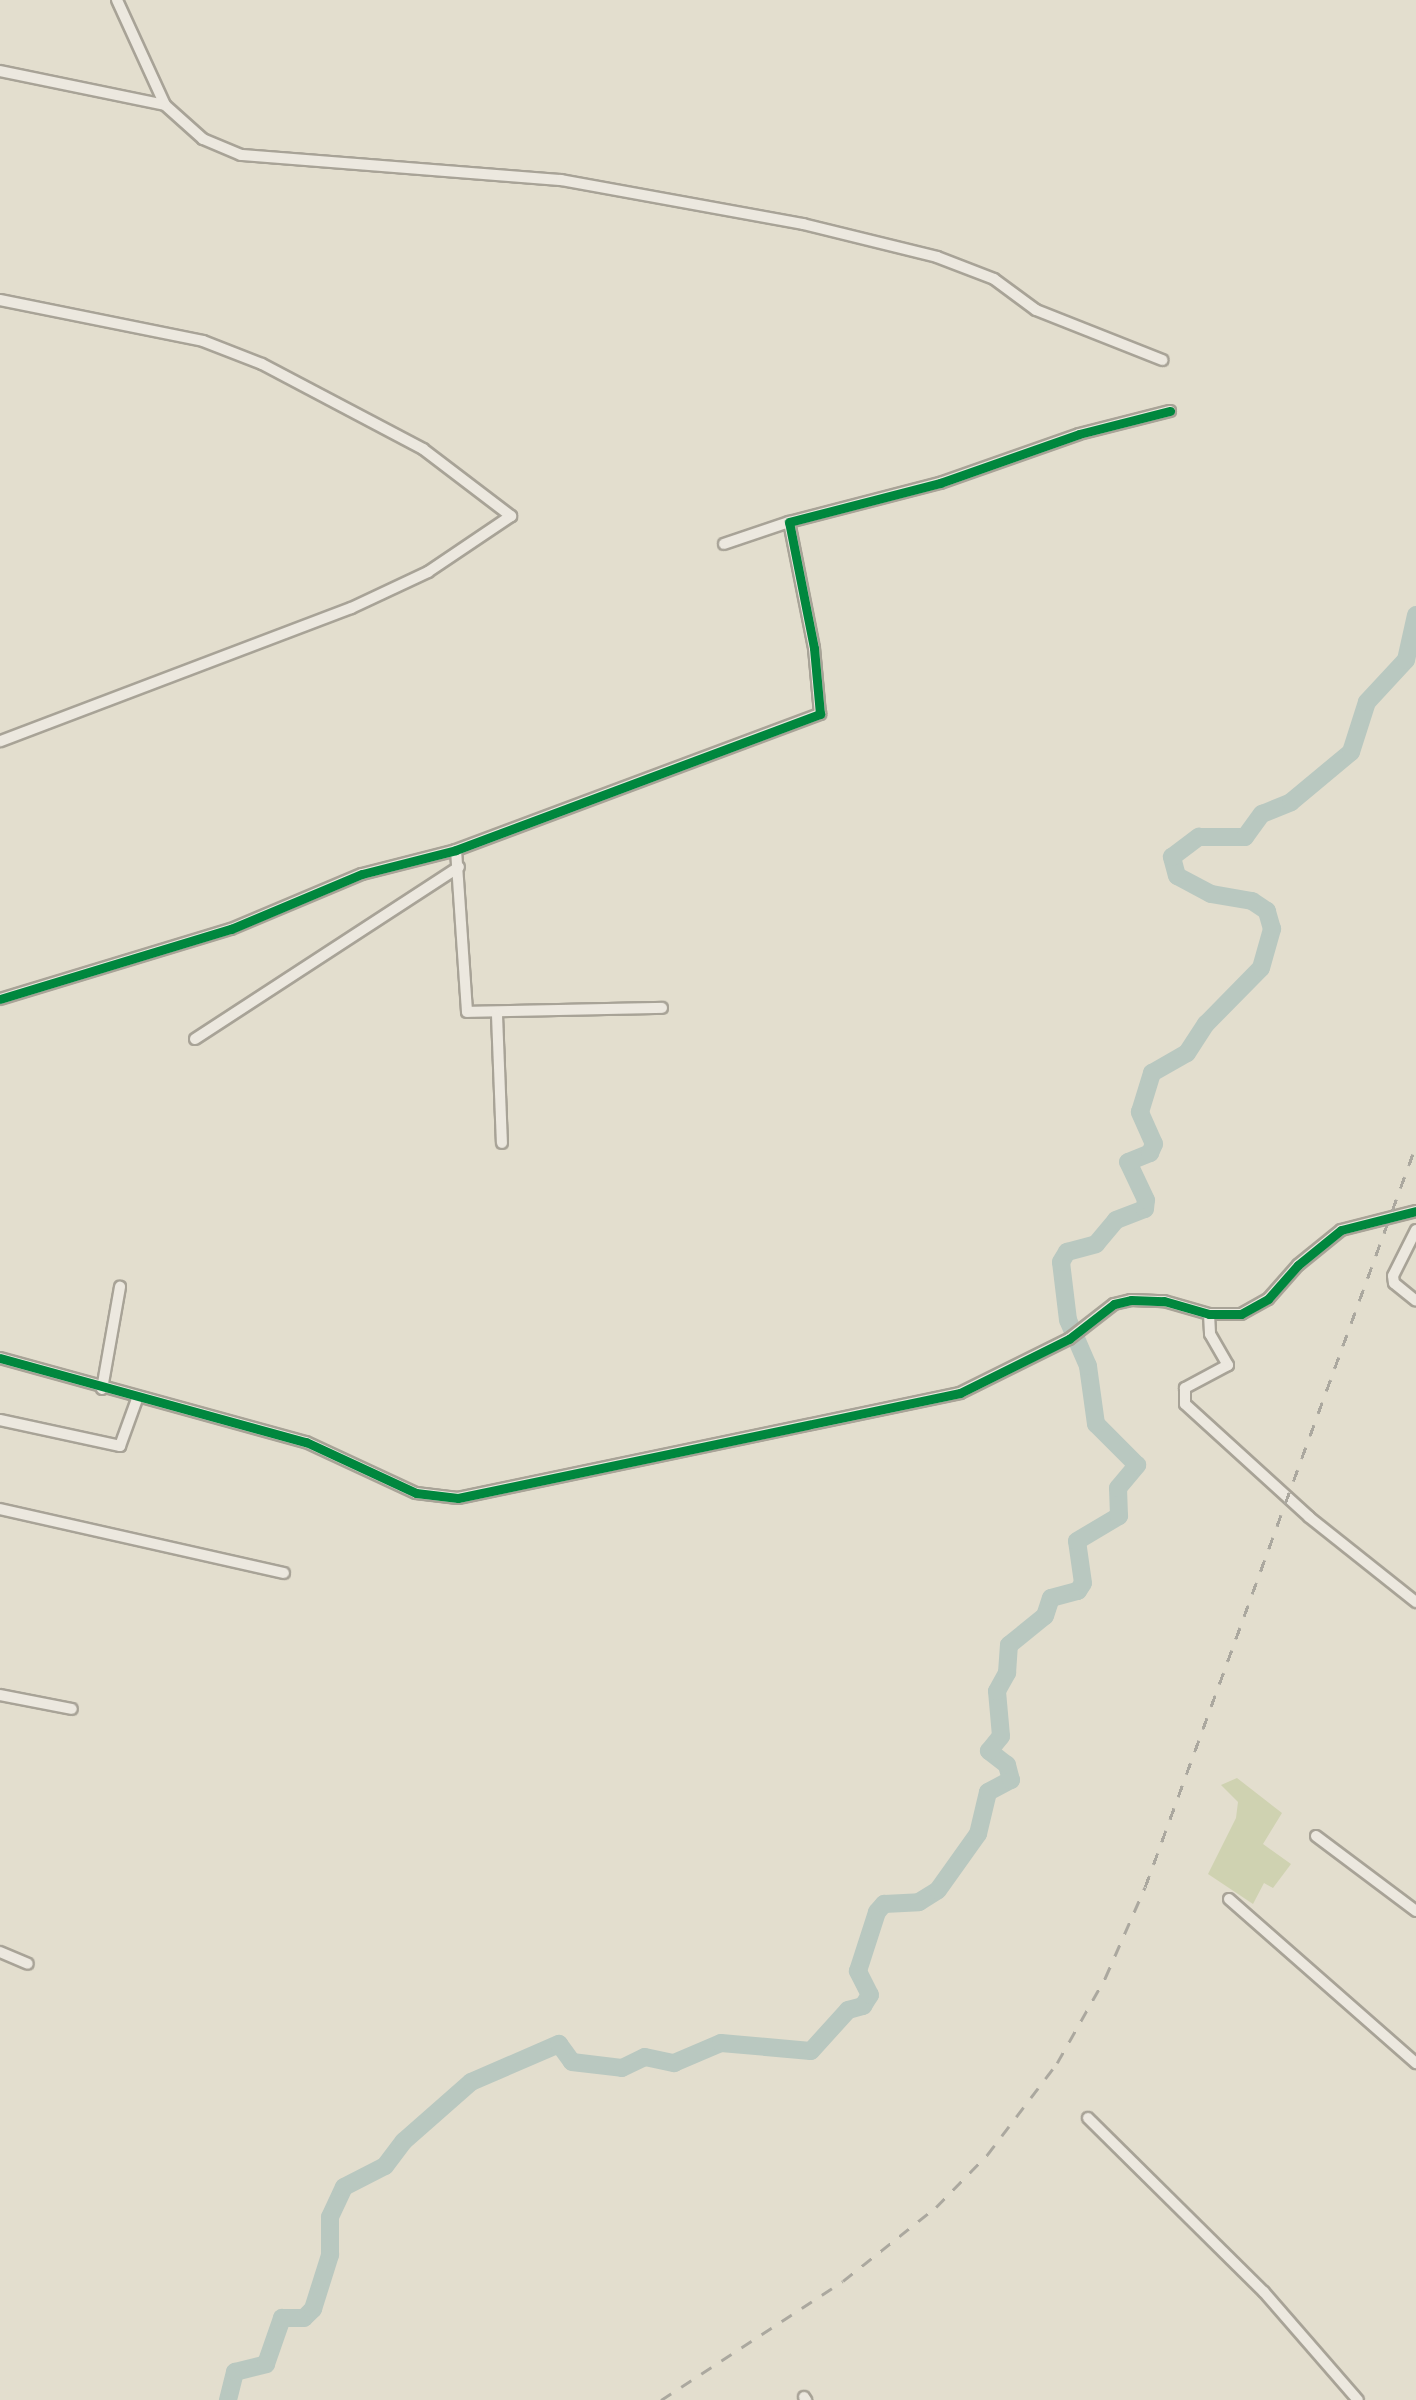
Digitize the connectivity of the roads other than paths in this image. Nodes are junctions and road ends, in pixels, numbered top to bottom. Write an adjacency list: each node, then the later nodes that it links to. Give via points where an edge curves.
1 (117, 0): 3 (street)
2 (0, 71): 3 (street)
3 (165, 105): 5 (street, via 203,139 261,160 561,180 701,202 892,244 994,279 1036,310)
4 (0, 300): 9 (street, via 203,341 262,364 423,449 511,516 428,572 351,608)
5 (1162, 360)
6 (1170, 411): 7 (street, via 1079,434 940,483)
7 (789, 522): 8 (street); 10 (street, via 822,713)
8 (724, 544)
9 (0, 741)
10 (456, 850): 11 (street); 12 (street, via 362,874 232,929)
11 (458, 867): 14 (street, via 464,1008 471,1014); 15 (street)
12 (0, 999)
13 (662, 1008): 14 (street)
14 (497, 1015): 16 (street)
15 (195, 1038)
16 (502, 1143)
17 (1415, 1212): 21 (street, via 1341,1230 1255,1308 1241,1314)
18 (1416, 1230): 20 (street, via 1393,1276 1394,1283)
19 (120, 1287): 23 (street)
20 (1416, 1301)
21 (1209, 1314): 24 (street, via 1144,1297 1114,1304 1069,1339 995,1379 909,1408 458,1498 426,1496 387,1483 306,1442); 28 (street, via 1210,1334 1228,1365 1185,1388 1185,1404 1256,1471 1286,1490 1309,1517)
22 (0, 1357): 23 (street)
23 (102, 1388): 24 (street)
24 (137, 1399): 25 (street, via 120,1446)
25 (0, 1420)
26 (0, 1509): 27 (street)
27 (284, 1573)
28 (1416, 1602)
29 (0, 1695): 30 (street)
30 (72, 1709)
31 (1316, 1836): 33 (street)
32 (1229, 1899): 36 (street)
33 (1416, 1911)
34 (0, 1952): 35 (street)
35 (27, 1964)
36 (1416, 2063)
37 (1088, 2118): 38 (street, via 1264,2292)
38 (1358, 2400)

